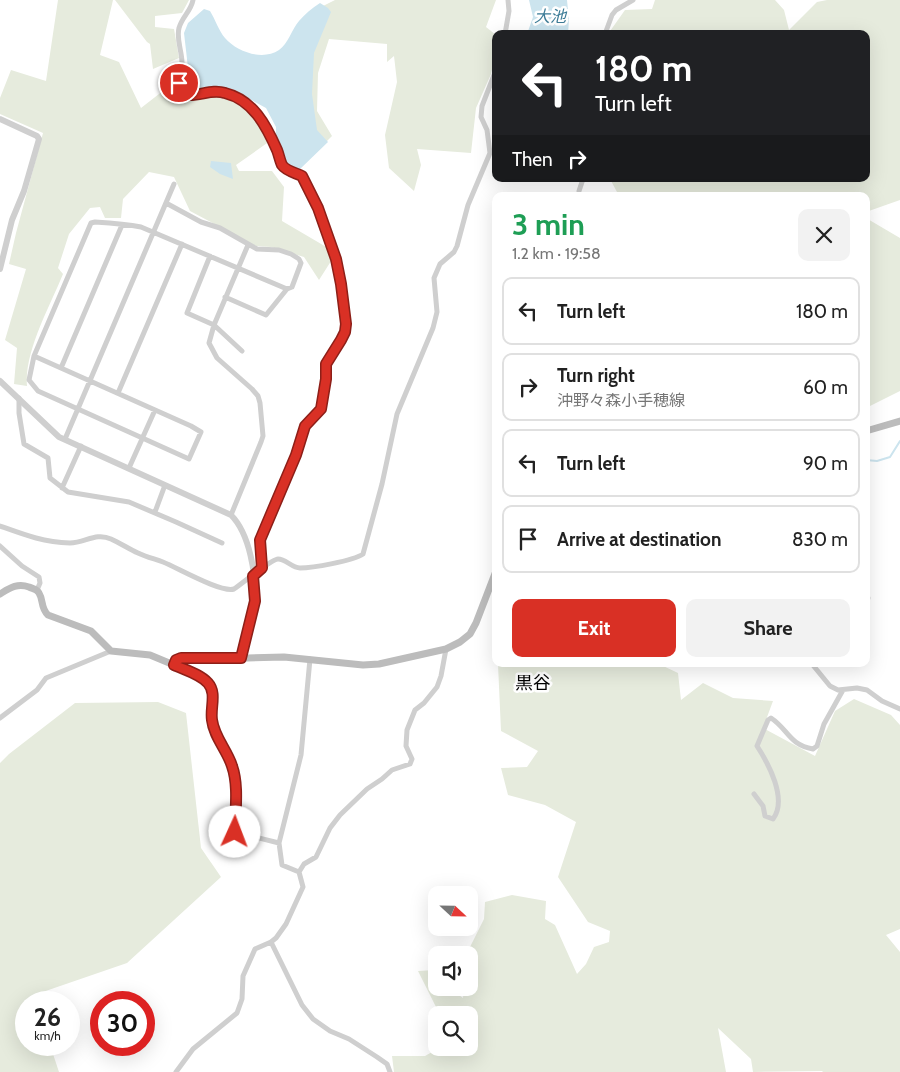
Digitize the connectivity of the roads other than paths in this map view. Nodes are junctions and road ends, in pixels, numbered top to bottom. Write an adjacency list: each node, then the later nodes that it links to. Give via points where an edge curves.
1 (192, 0): 44 (street, via 192,7 179,28 182,63 179,83 190,95 223,92 240,99 260,117 268,128 282,165 302,176 318,208 336,259 344,306 345,332 326,364 321,409 305,426 260,540)
2 (508, 0): 4 (street)
3 (633, 0): 5 (street, via 616,10)
4 (506, 30)
5 (607, 30)
6 (492, 80): 44 (street, via 482,106 490,153 468,205 457,246 440,264 434,278 437,312 394,423 366,550 361,556 316,566 299,568 278,559)
7 (0, 119): 18 (street, via 39,139 12,220)
8 (582, 182): 10 (street)
9 (174, 184): 11 (street)
10 (579, 191)
11 (166, 203): 13 (street); 15 (street)
12 (122, 226): 13 (street, via 128,224); 23 (street, via 91,223); 24 (street)
13 (154, 232): 14 (street); 26 (street)
14 (182, 244): 16 (street); 27 (street)
15 (248, 245): 17 (street); 19 (street, via 285,252 299,259 301,264 292,287)
16 (210, 256): 17 (street); 21 (street, via 187,313)
17 (238, 268): 19 (street); 20 (street)
18 (0, 269)
19 (287, 289): 20 (street, via 266,315)
20 (225, 297): 21 (street)
21 (214, 325): 22 (street); 40 (street, via 209,343 212,351 252,388 260,403 263,436)
22 (242, 351)
23 (34, 356): 24 (street); 29 (street, via 30,380 38,391)
24 (61, 368): 26 (street)
25 (0, 381): 28 (street)
26 (90, 381): 27 (street); 29 (street)
27 (118, 393): 30 (street)
28 (19, 398): 34 (street); 38 (street, via 24,444 48,458 50,478)
29 (78, 409): 33 (street); 34 (street)
30 (155, 410): 33 (street); 33 (street, via 201,432 188,459)
31 (900, 421): 32 (main road)
32 (870, 430)
33 (142, 438): 36 (street)
34 (65, 439): 35 (street)
35 (80, 446): 36 (street); 38 (street)
36 (129, 468): 37 (street)
37 (166, 485): 39 (street); 40 (street)
38 (62, 488): 39 (street, via 68,492 129,502)
39 (155, 512): 42 (street)
40 (231, 515): 45 (street, via 240,526 251,553)
41 (0, 526): 45 (street, via 39,540 81,543 94,537 110,538 138,553 229,590)
42 (222, 543)
43 (0, 546): 47 (street, via 39,577)
44 (262, 568): 45 (street)
45 (253, 576): 51 (street, via 255,601)
46 (492, 581): 49 (main road, via 470,634)
47 (37, 590): 48 (main road, via 15,585); 50 (main road, via 48,615 91,631)
48 (0, 594)
49 (446, 649): 52 (main road, via 378,664); 60 (street, via 436,687 415,710 407,730 410,764 392,770 340,815 316,857 304,864)
50 (111, 651): 53 (main road, via 150,655); 57 (street, via 46,678 37,690)
51 (241, 658): 52 (main road); 53 (main road, via 181,658)
52 (310, 659): 59 (street, via 301,755)
53 (174, 665): 59 (street, via 200,677 213,691 211,720 235,778 235,832)
54 (814, 667): 55 (street, via 830,686)
55 (843, 690): 56 (street, via 867,690); 58 (street, via 813,749 791,740 778,722 771,718 768,720 757,746 777,787 778,810 773,819 765,816 763,806)
56 (900, 709)
57 (0, 718)
58 (754, 794)
59 (279, 843): 60 (street, via 282,865)
60 (299, 872): 61 (street, via 303,887 286,924)
61 (271, 942): 62 (street, via 255,949 243,976 242,1000 237,1013 193,1049); 63 (street, via 302,1005 313,1019 377,1057 387,1064)
62 (176, 1072)
63 (390, 1072)

